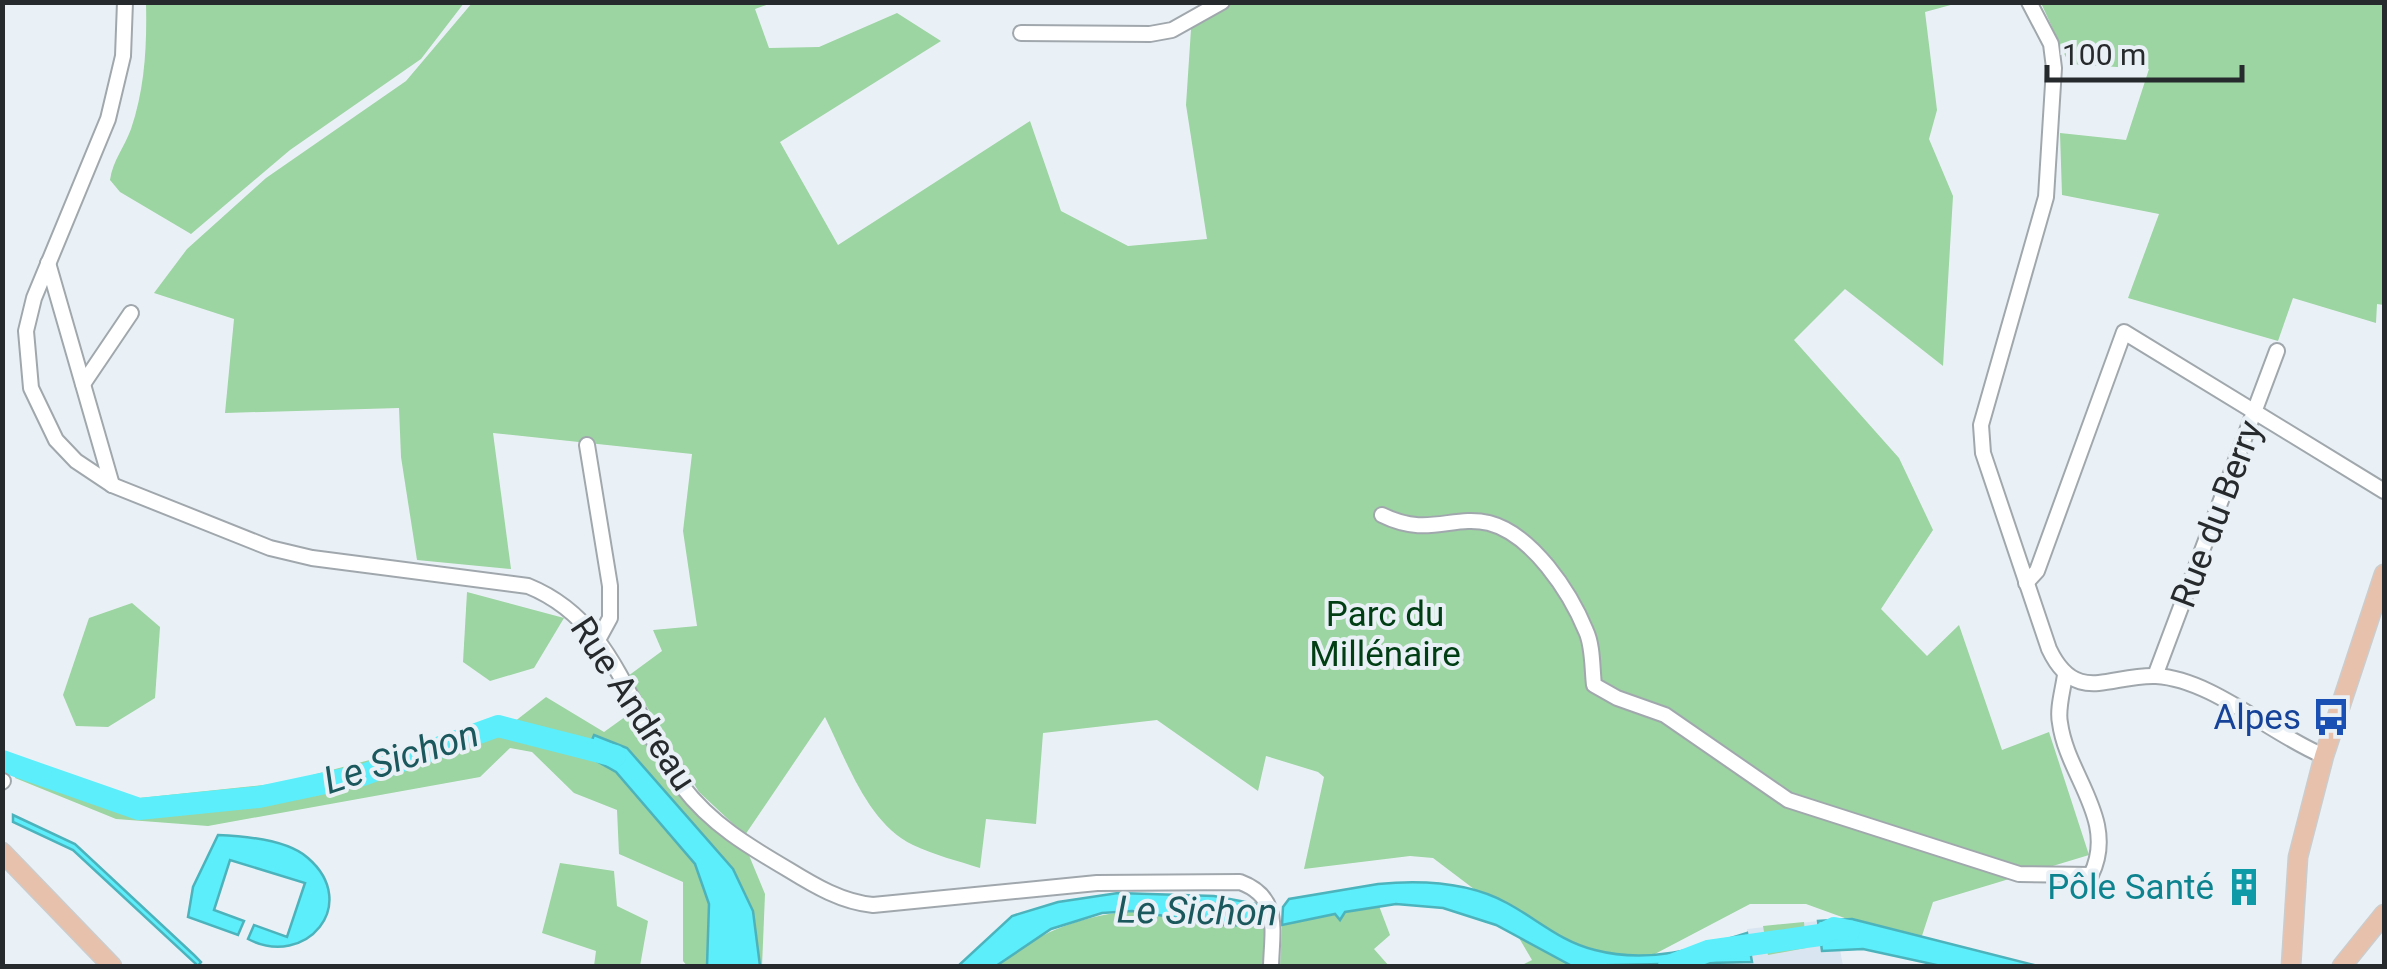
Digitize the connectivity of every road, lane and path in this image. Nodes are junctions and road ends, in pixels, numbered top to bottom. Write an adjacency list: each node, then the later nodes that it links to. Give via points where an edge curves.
1 (125, 2): 5 (street, Rue Andreau, via 123,56 108,120)
2 (1222, 2): 4 (street, via 1172,30 1150,34)
3 (2029, 2): 15 (street, via 2051,44 2054,68 2046,196 1981,424 1983,453)
4 (1021, 33)
5 (48, 262): 8 (street); 11 (street, Rue Andreau, via 26,332 31,388 56,440)
6 (131, 313): 8 (street)
7 (2276, 351): 9 (street, Rue du Berry)
8 (83, 384): 11 (street)
9 (2256, 411): 12 (street); 15 (street, via 2124,332 2037,571); 18 (street, Rue du Berry)
10 (587, 445): 16 (street, via 610,586 610,618)
11 (112, 485): 16 (street, Rue Andreau, via 292,554 528,586 569,606)
12 (2384, 490)
13 (1382, 515): 17 (street, via 1399,524 1435,527 1486,522 1514,534 1552,572 1587,632 1594,684 1665,714 1788,800 2018,874 2091,875 2099,859 2097,814 2059,722)
14 (2384, 574): 19 (main road)
15 (2026, 583): 17 (street)
16 (598, 640): 23 (street, Rue Andreau, via 702,810 742,843 844,899 872,905 1082,884 1226,880 1261,892 1273,912)
17 (2065, 675): 18 (street, via 2094,684)
18 (2155, 676): 19 (street, via 2205,691)
19 (2324, 756): 24 (main road, via 2298,857)
20 (2, 852): 22 (main road)
21 (2384, 914): 25 (main road)
22 (112, 966)
23 (1272, 966)
24 (2292, 966)
25 (2342, 966)

